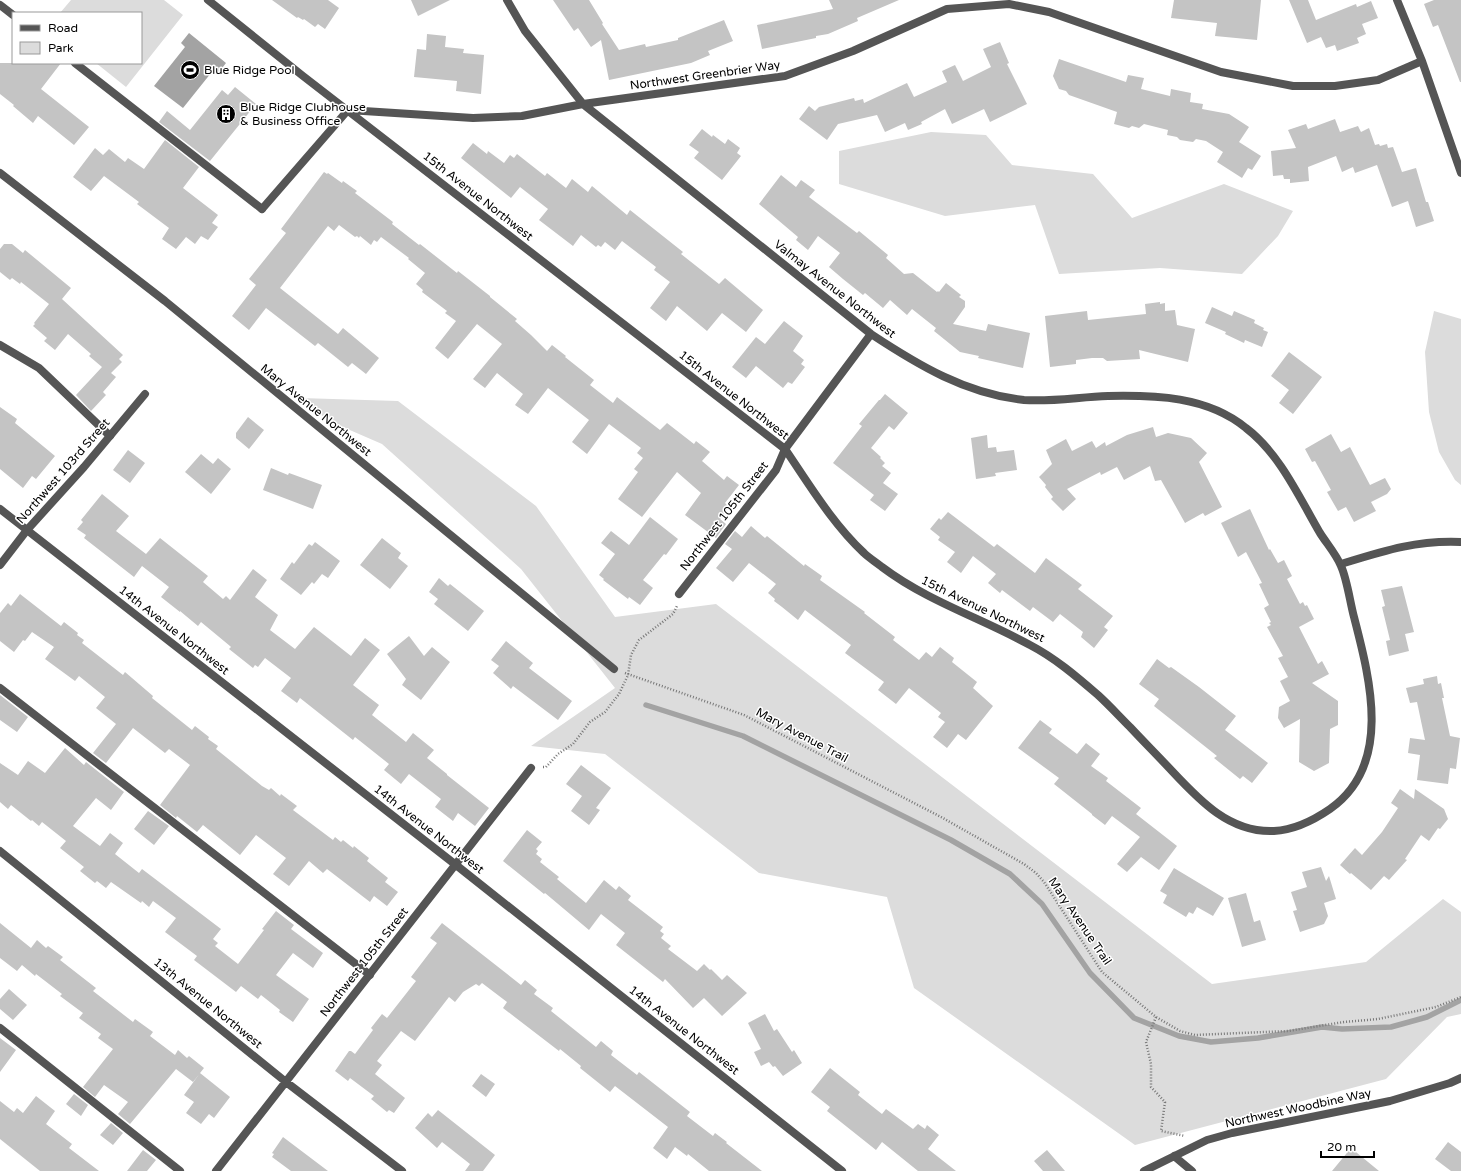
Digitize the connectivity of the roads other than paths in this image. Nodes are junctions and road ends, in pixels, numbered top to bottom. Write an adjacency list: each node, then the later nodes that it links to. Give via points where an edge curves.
1 (208, 0): 9 (street, 15th Avenue Northwest)
2 (507, 0): 8 (street, Valmay Avenue Northwest, via 525,31)
3 (1397, 0): 6 (street)
4 (0, 5): 5 (street)
5 (12, 14)
6 (1422, 61): 8 (street, Northwest Greenbrier Way, via 1378,80 1335,86 1293,86 1221,72 1049,12 1009,4 947,9 853,51 785,76); 11 (street)
7 (76, 64): 9 (street, via 262,208)
8 (583, 104): 9 (street, Northwest Greenbrier Way, via 522,116 473,118); 12 (street, Valmay Avenue Northwest)
9 (348, 110): 16 (street, 15th Avenue Northwest)
10 (0, 173): 23 (street, Mary Avenue Northwest, via 165,301)
11 (1461, 173)
12 (871, 334): 16 (street, Northwest 105th Street); 20 (street, Valmay Avenue Northwest, via 943,377 993,395 1025,400 1106,396 1170,398 1210,407 1229,416 1258,438 1277,461)
13 (0, 345): 15 (street, via 39,368)
14 (145, 394): 15 (street, Northwest 103rd Street)
15 (110, 436): 18 (street, Northwest 103rd Street)
16 (785, 449): 22 (street, Northwest 105th Street, via 776,470); 26 (street, 15th Avenue Northwest, via 833,518 864,553 895,577 926,595 1029,644 1067,668 1103,699 1203,804 1220,816 1237,824 1273,831 1289,829)
17 (0, 509): 18 (street, 14th Avenue Northwest)
18 (27, 530): 21 (street, Northwest 103rd Street); 28 (street, 14th Avenue Northwest)
19 (1461, 542): 20 (street, via 1444,541 1398,547)
20 (1341, 564): 26 (street, Valmay Avenue Northwest, via 1368,671 1372,702 1371,728 1367,756 1349,792)
21 (0, 565)
22 (679, 594)
23 (614, 669)
24 (0, 688): 29 (street)
25 (531, 768): 28 (street, Northwest 105th Street)
26 (1317, 818)
27 (0, 851): 32 (street, 13th Avenue Northwest)
28 (456, 865): 29 (street, Northwest 105th Street); 37 (street, 14th Avenue Northwest)
29 (370, 975): 32 (street, Northwest 105th Street)
30 (0, 1028): 34 (street)
31 (1461, 1078): 33 (street, Northwest Woodbine Way, via 1390,1101 1232,1133 1207,1140)
32 (286, 1082): 35 (street, Northwest 105th Street); 36 (street, 13th Avenue Northwest)
33 (1174, 1156): 38 (street, Northwest Woodbine Way); 39 (street)
34 (180, 1171)
35 (216, 1171)
36 (402, 1171)
37 (842, 1171)
38 (1144, 1171)
39 (1192, 1171)

